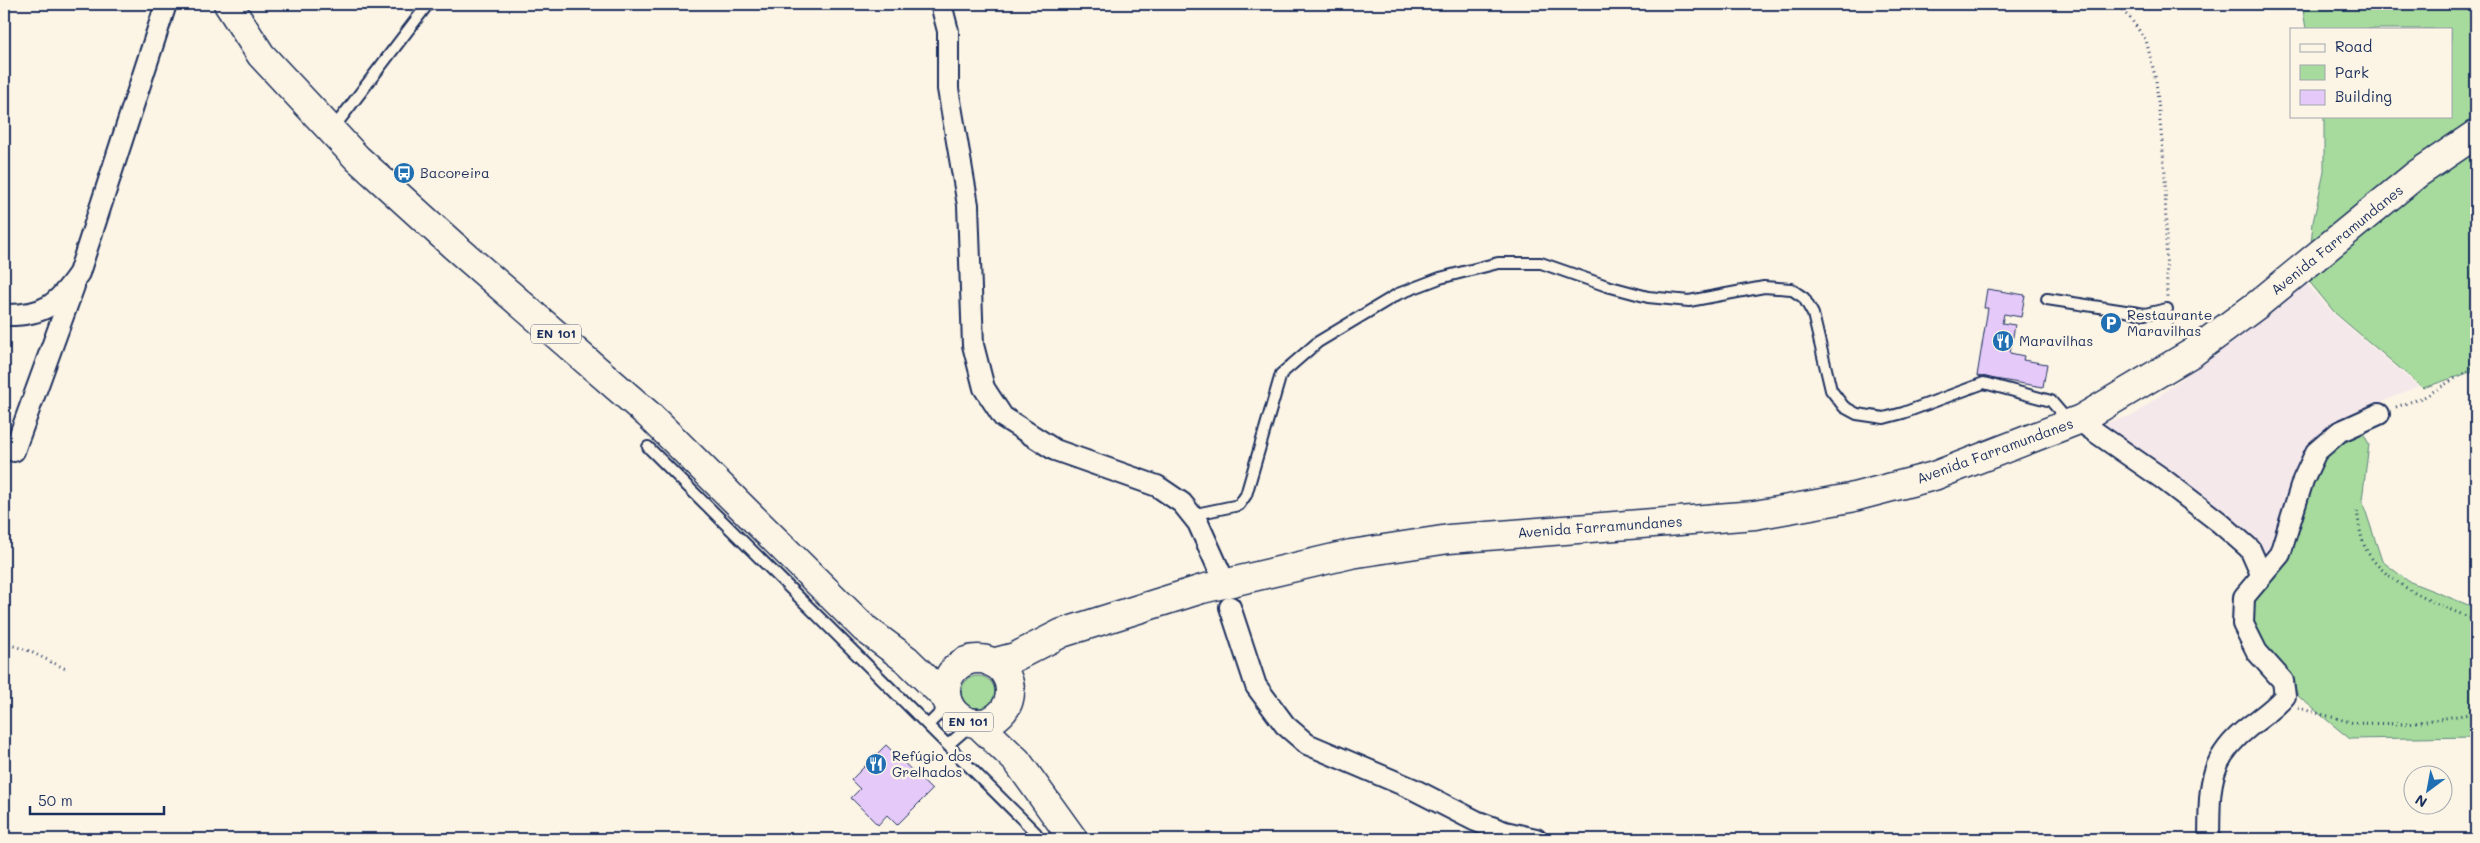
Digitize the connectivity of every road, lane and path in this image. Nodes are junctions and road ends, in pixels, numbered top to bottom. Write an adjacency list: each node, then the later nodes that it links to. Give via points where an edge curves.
1 (166, 4): 8 (street)
2 (228, 4): 6 (main road, EN 101, via 261,55)
3 (428, 4): 6 (lane)
4 (941, 4): 19 (street, via 948,31 948,89 968,205 973,345 984,388 1003,417 1055,450 1157,486 1182,503)
5 (2115, 4): 10 (path, via 2146,40 2156,80 2165,173)
6 (331, 131): 26 (main road, EN 101, via 454,246 648,415 864,628)
7 (2476, 134): 12 (main road, Avenida Farramundanes, via 2417,174 2257,305)
8 (79, 273): 11 (street, via 63,295 47,308 25,315); 17 (street)
9 (2047, 298): 10 (lane, via 2145,314)
10 (2167, 309): 12 (path, via 2173,328)
11 (4, 315)
12 (2192, 353): 15 (main road, Avenida Farramundanes)
13 (2476, 366): 14 (path, via 2424,397)
14 (2379, 414): 21 (street, via 2339,432 2316,452 2303,480 2280,554)
15 (2076, 422): 19 (lane, via 2051,401 1984,382 1904,414 1884,418 1857,414 1844,407 1831,390 1813,314 1804,298 1791,289 1764,287 1689,301 1648,296 1608,286 1541,263 1498,263 1440,278 1398,294 1318,342 1281,374 1246,495 1239,505); 21 (street, via 2164,479 2219,522 2250,549); 25 (main road, Avenida Farramundanes, via 1934,476 1850,498 1755,515 1449,539 1351,554 1202,589 1062,633)
16 (648, 447): 35 (lane)
17 (14, 451)
18 (2357, 511): 23 (path, via 2364,544 2380,570 2406,587)
19 (1191, 514): 20 (street)
20 (1220, 572)
21 (2261, 574): 32 (street, via 2244,597 2243,624 2257,652 2284,681 2285,696)
22 (1230, 607): 40 (street, via 1256,686 1285,725 1307,744 1422,793 1476,822)
23 (2476, 620)
24 (4, 643): 29 (path)
25 (1045, 644): 28 (main road); 30 (main road)
26 (897, 652): 27 (main road, via 922,661); 31 (main road, via 919,670)
27 (964, 662): 28 (main road, via 982,660); 31 (main road, EN 101, via 950,676 946,687)
28 (992, 663): 30 (main road, via 1005,674)
29 (66, 669)
30 (1009, 696): 34 (main road, EN 101, via 1000,715 991,722); 37 (main road, via 1023,758)
31 (947, 701): 34 (main road, EN 101, via 958,717); 35 (lane)
32 (2275, 709): 33 (path, via 2293,707 2354,723 2408,724); 41 (street, via 2249,726 2227,748 2212,772)
33 (2476, 713)
34 (975, 723): 36 (lane); 37 (main road, via 1017,761)
35 (928, 726): 36 (lane)
36 (949, 744): 38 (lane)
37 (1036, 787): 39 (main road)
38 (1036, 833)
39 (1072, 839)
40 (1536, 839)
41 (2209, 839)

